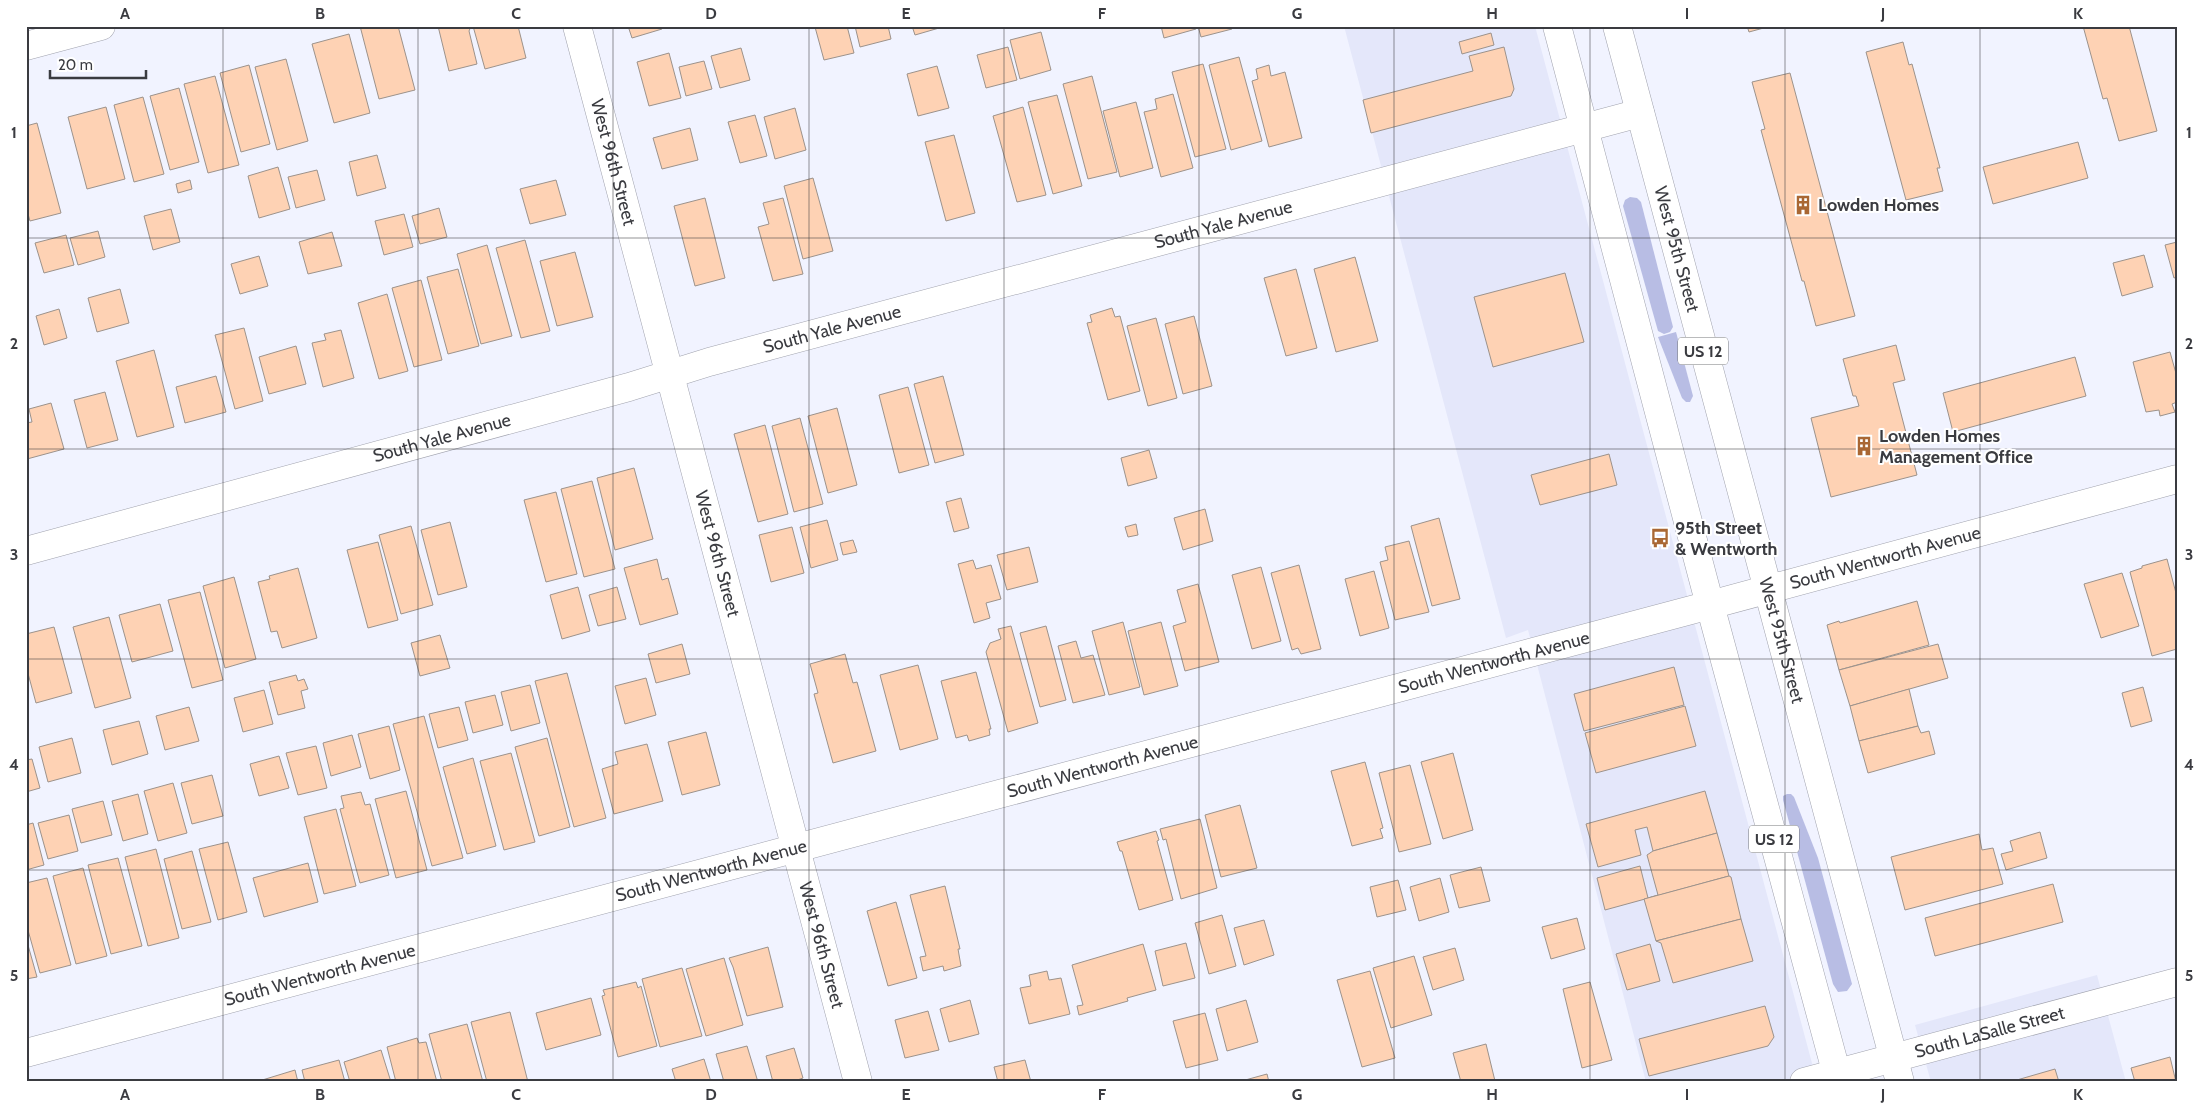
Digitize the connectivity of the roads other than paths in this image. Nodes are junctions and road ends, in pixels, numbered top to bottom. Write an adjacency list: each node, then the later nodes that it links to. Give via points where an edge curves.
1 (101, 26): 5 (street)
2 (577, 26): 8 (street, West 96th Street)
3 (1557, 26): 7 (street, US 12)
4 (1617, 26): 6 (street, West 95th Street / US 12)
5 (26, 46)
6 (1640, 113): 7 (street, South Yale Avenue); 11 (street, West 95th Street / US 12)
7 (1584, 128): 8 (street, South Yale Avenue); 12 (street, US 12)
8 (670, 374): 10 (street, South Yale Avenue); 13 (street, West 96th Street)
9 (2177, 479): 11 (street, South Wentworth Avenue)
10 (26, 551)
11 (1766, 590): 12 (street, South Wentworth Avenue); 16 (street, West 95th Street / US 12)
12 (1710, 605): 13 (street, South Wentworth Avenue); 17 (street, US 12)
13 (796, 848): 15 (street, South Wentworth Avenue); 18 (street, West 96th Street)
14 (2177, 982): 16 (street, South LaSalle Street)
15 (26, 1053)
16 (1896, 1070): 17 (street, South LaSalle Street)
17 (1838, 1077): 19 (street, South LaSalle Street)
18 (858, 1082)
19 (1804, 1082)

